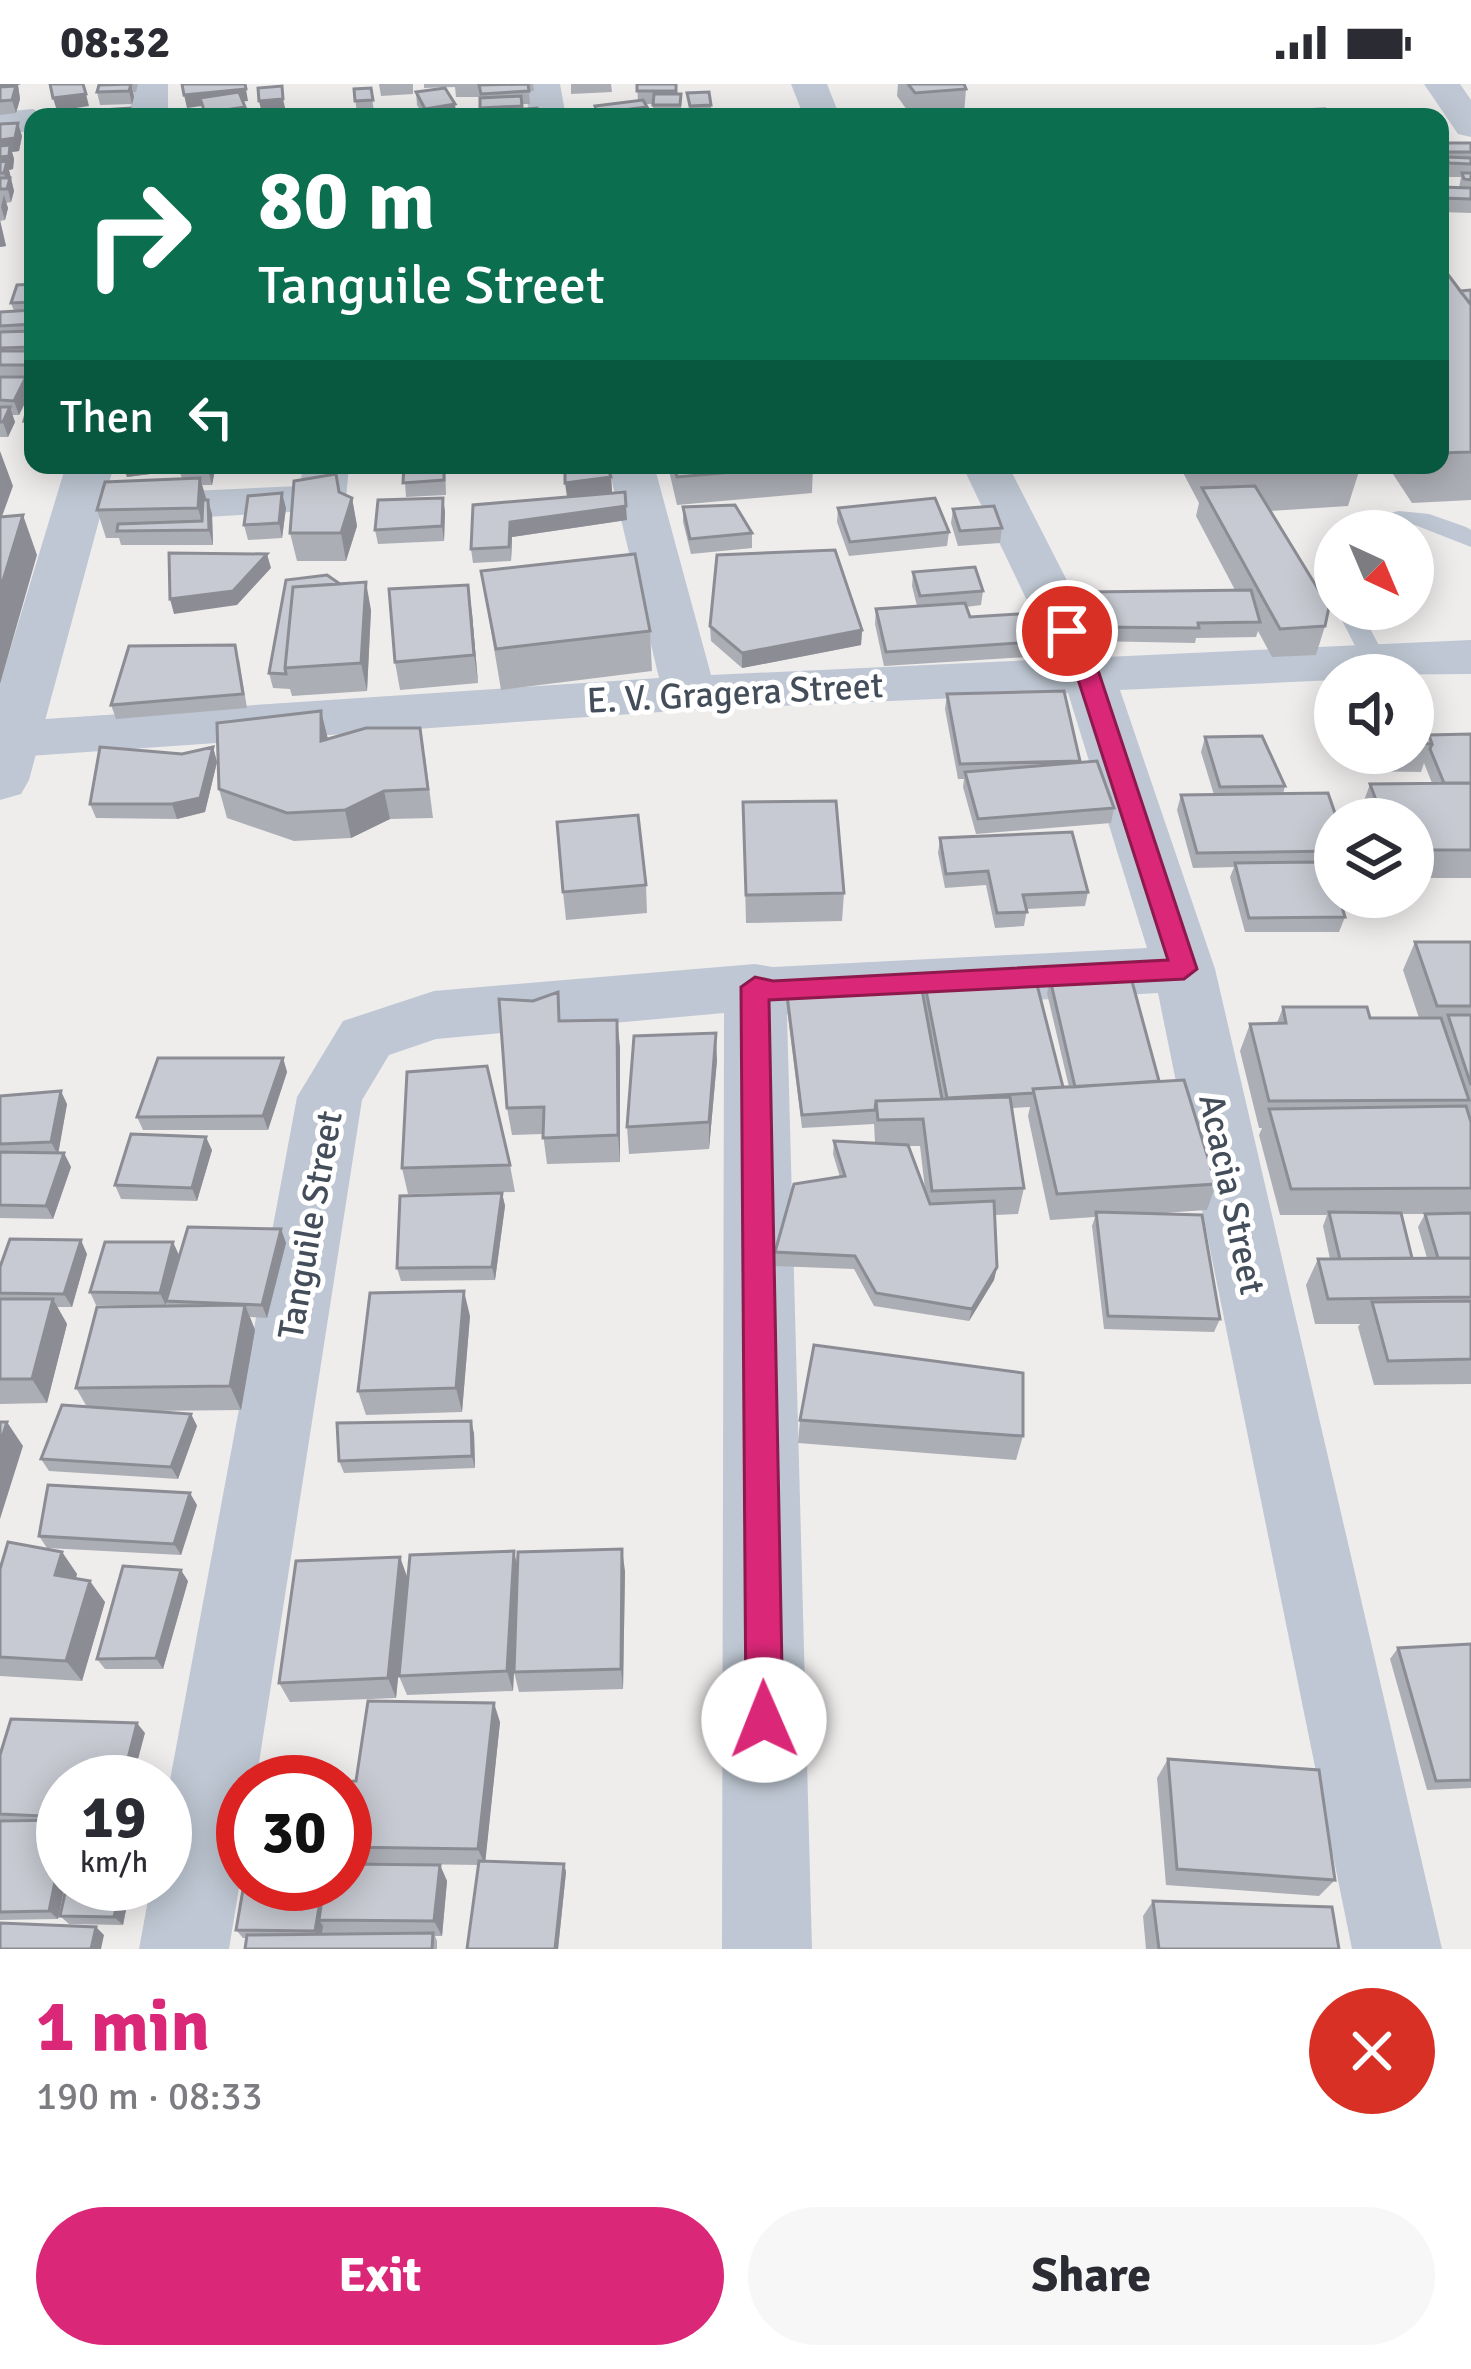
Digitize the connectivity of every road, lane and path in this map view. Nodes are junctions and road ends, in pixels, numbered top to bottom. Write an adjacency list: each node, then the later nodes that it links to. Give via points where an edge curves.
1 (1442, 84): 2 (street)
2 (1471, 126)
3 (325, 474): 6 (street, via 322,499)
4 (633, 474): 13 (street)
5 (989, 474): 12 (street, Acacia Street)
6 (84, 488): 14 (street)
7 (1434, 524): 8 (lane)
8 (1471, 540)
9 (1434, 662): 10 (street, E. V. Gragera Street)
10 (1469, 662)
11 (1314, 664): 12 (street, E. V. Gragera Street)
12 (1088, 673): 13 (street, E. V. Gragera Street); 15 (street, Acacia Street)
13 (689, 693): 14 (street, E. V. Gragera Street)
14 (4, 754)
15 (1184, 969): 16 (street, Tanguile Street); 19 (street, Acacia Street)
16 (755, 987): 17 (street, Tanguile Street, via 434,1015 365,1038 330,1097); 18 (street)
17 (184, 1949)
18 (767, 1949)
19 (1397, 1949)

